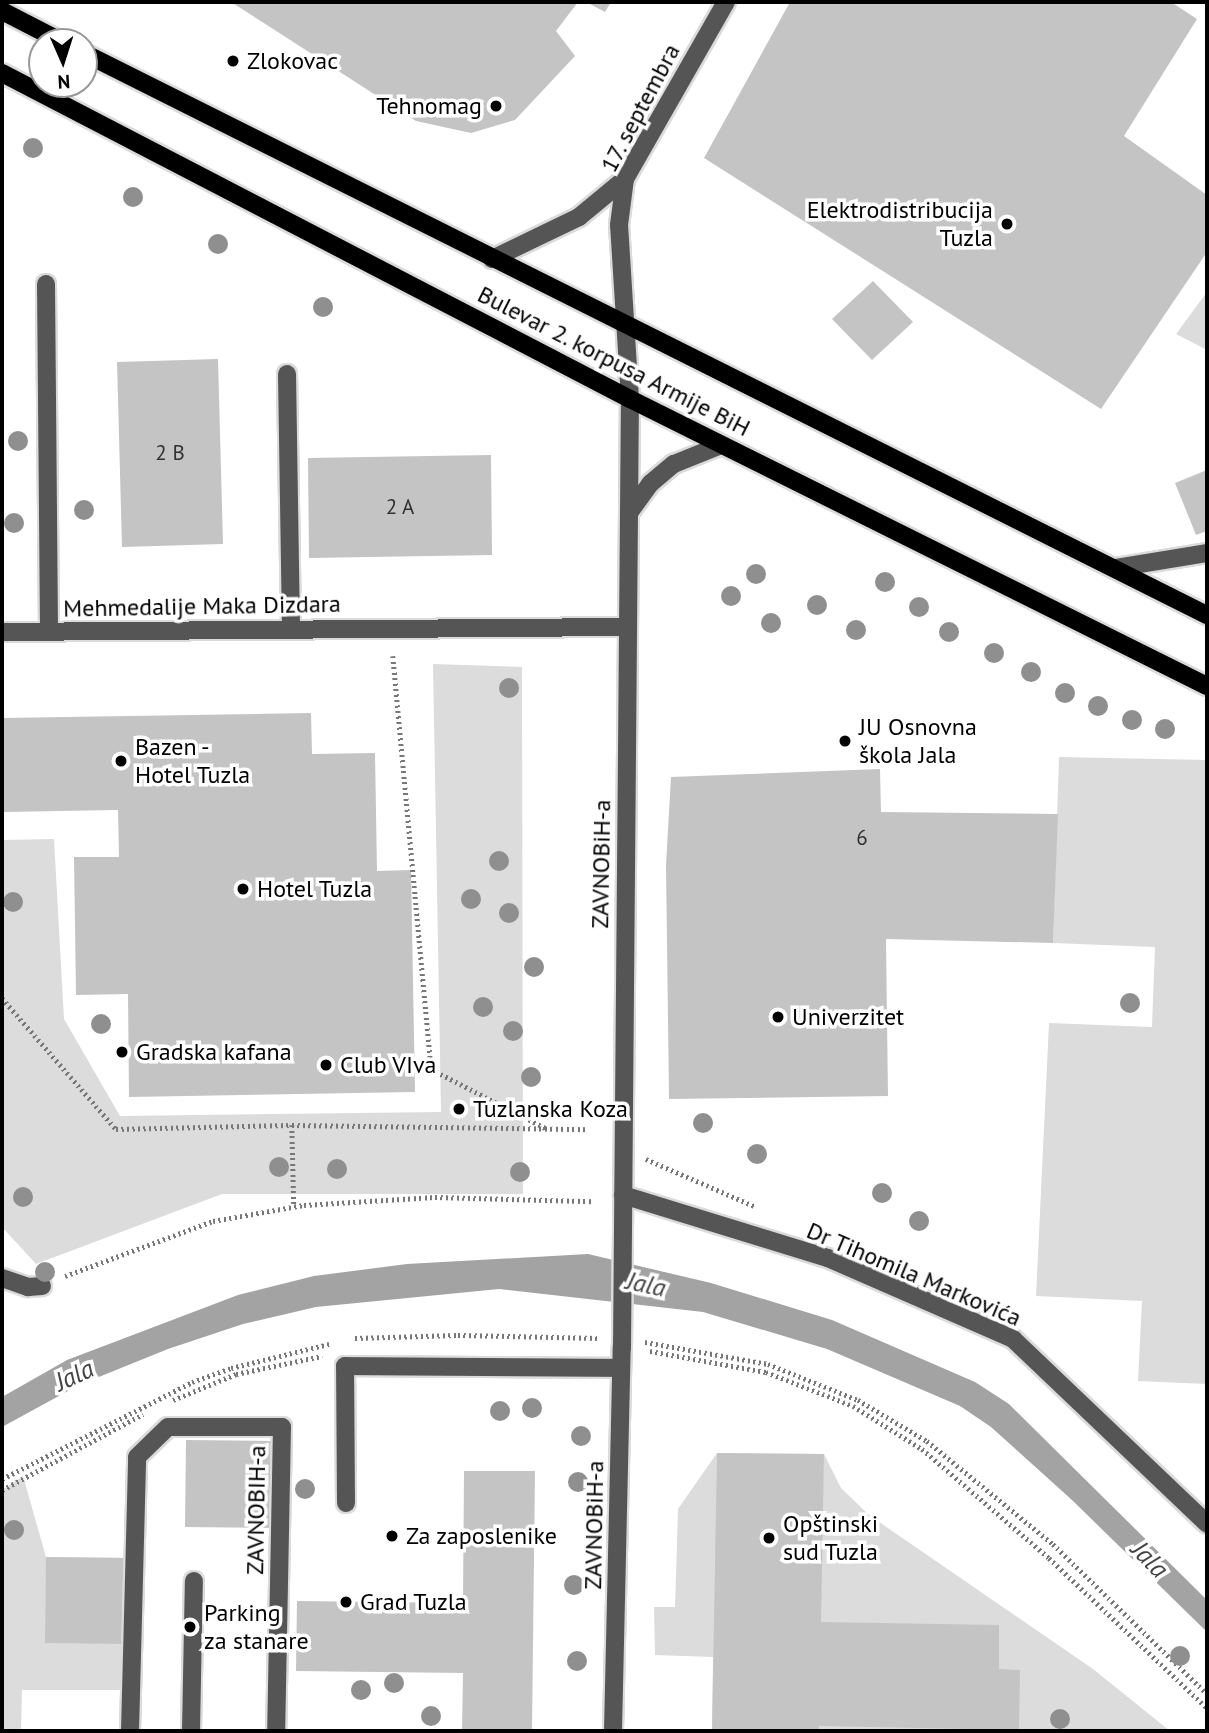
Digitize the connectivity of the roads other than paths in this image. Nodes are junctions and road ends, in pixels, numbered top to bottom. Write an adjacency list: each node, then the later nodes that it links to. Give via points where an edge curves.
1 (726, 2): 6 (street, 17. septembra)
2 (2, 11): 3 (main road)
3 (35, 28)
4 (98, 60): 7 (main road, Bulevar 2. korpusa Armije BiH)
5 (2, 73): 11 (main road, Bulevar 2. korpusa Armije BiH)
6 (625, 179): 7 (street, via 579,217); 9 (street, 17. septembra, via 619,225)
7 (492, 259): 9 (main road, Bulevar 2. korpusa Armije BiH)
8 (46, 284): 20 (street)
9 (627, 328): 11 (street, 17. septembra); 15 (main road, Bulevar 2. korpusa Armije BiH, via 792,404)
10 (287, 374): 18 (street)
11 (631, 399): 12 (main road, Bulevar 2. korpusa Armije BiH); 13 (street)
12 (720, 445): 13 (street, via 674,464 651,483); 21 (main road, Bulevar 2. korpusa Armije BiH)
13 (629, 513): 17 (street, ZAVNOBiH-a)
14 (1207, 553): 15 (street)
15 (1116, 568): 16 (main road, Bulevar 2. korpusa Armije BiH)
16 (1207, 615)
17 (628, 627): 18 (street, Mehmedalije Maka Dizdara); 22 (street, ZAVNOBiH-a)
18 (290, 630): 20 (street, Mehmedalije Maka Dizdara)
19 (2, 632): 20 (street, Mehmedalije Maka Dizdara)
20 (49, 632)
21 (1207, 686)
22 (623, 1195): 25 (street, ZAVNOBiH-a); 27 (street, Dr Tihomila Markovića, via 828,1258 1013,1339)
23 (2, 1278): 24 (street, via 28,1287)
24 (42, 1286)
25 (621, 1368): 26 (street, via 345,1366); 32 (street, ZAVNOBiH-a)
26 (346, 1503)
27 (1207, 1524)
28 (194, 1581): 30 (street)
29 (130, 1731): 31 (street, ZAVNOBIH-a, via 137,1457 168,1427 282,1427)
30 (191, 1731)
31 (276, 1731)
32 (613, 1731)

